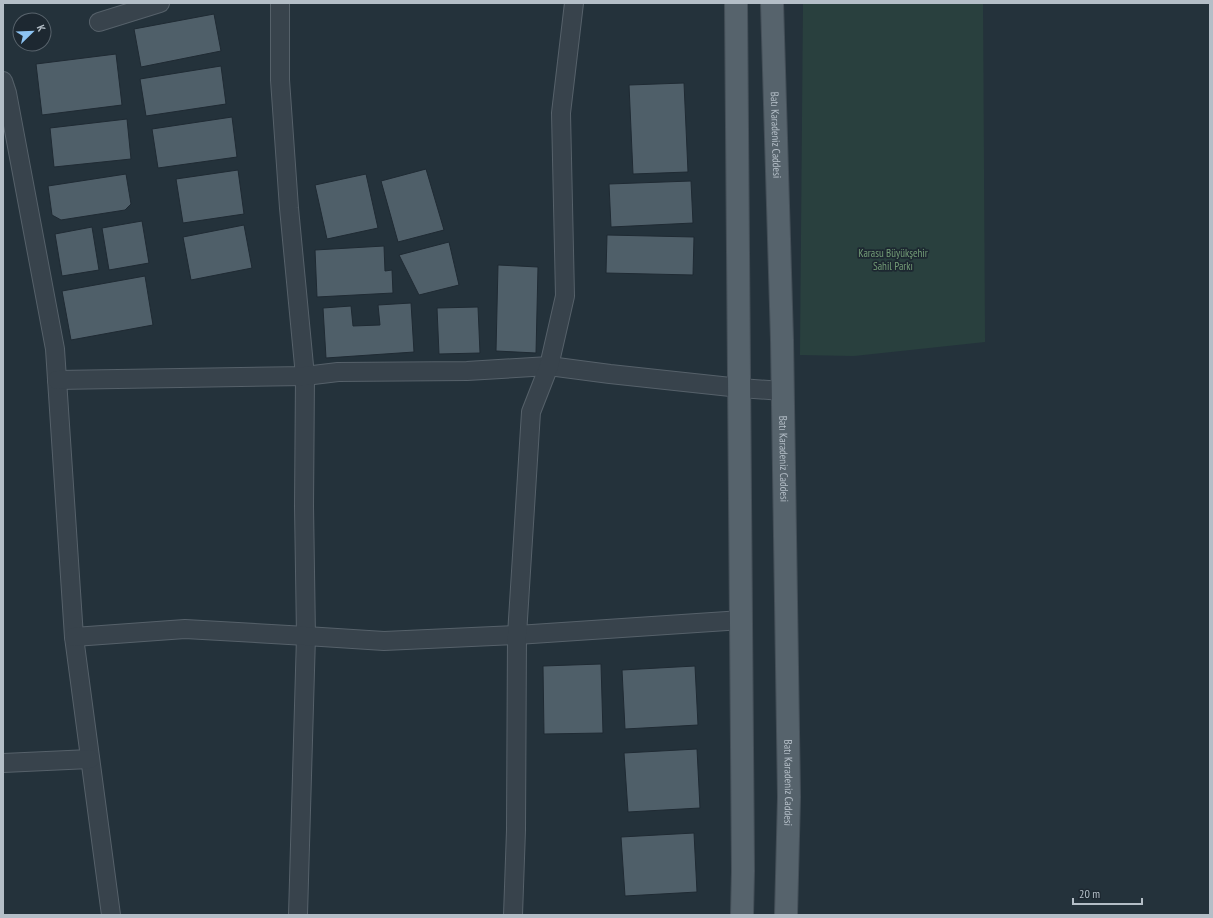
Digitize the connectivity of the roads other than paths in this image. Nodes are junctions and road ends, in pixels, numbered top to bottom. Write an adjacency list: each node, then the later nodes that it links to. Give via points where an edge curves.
1 (160, 3): 6 (street)
2 (280, 3): 9 (street, via 280,88)
3 (574, 3): 8 (street, via 561,112 565,296)
4 (736, 3): 11 (main road)
5 (772, 3): 12 (main road, Batı Karadeniz Caddesi)
6 (99, 22)
7 (3, 81): 10 (street, via 55,349)
8 (549, 366): 9 (street, via 467,371 338,372); 11 (street); 14 (street, via 531,412)
9 (305, 376): 10 (street); 15 (street)
10 (57, 380): 16 (street)
11 (740, 388): 12 (street); 13 (main road)
12 (783, 391): 23 (main road, Batı Karadeniz Caddesi, via 788,797)
13 (742, 620): 14 (street); 22 (main road)
14 (517, 635): 15 (street, via 384,641); 21 (street)
15 (306, 636): 16 (street, via 185,629); 20 (street)
16 (74, 637): 17 (street)
17 (90, 759): 18 (street); 19 (street)
18 (3, 763)
19 (111, 915)
20 (298, 915)
21 (513, 915)
22 (742, 915)
23 (786, 915)

